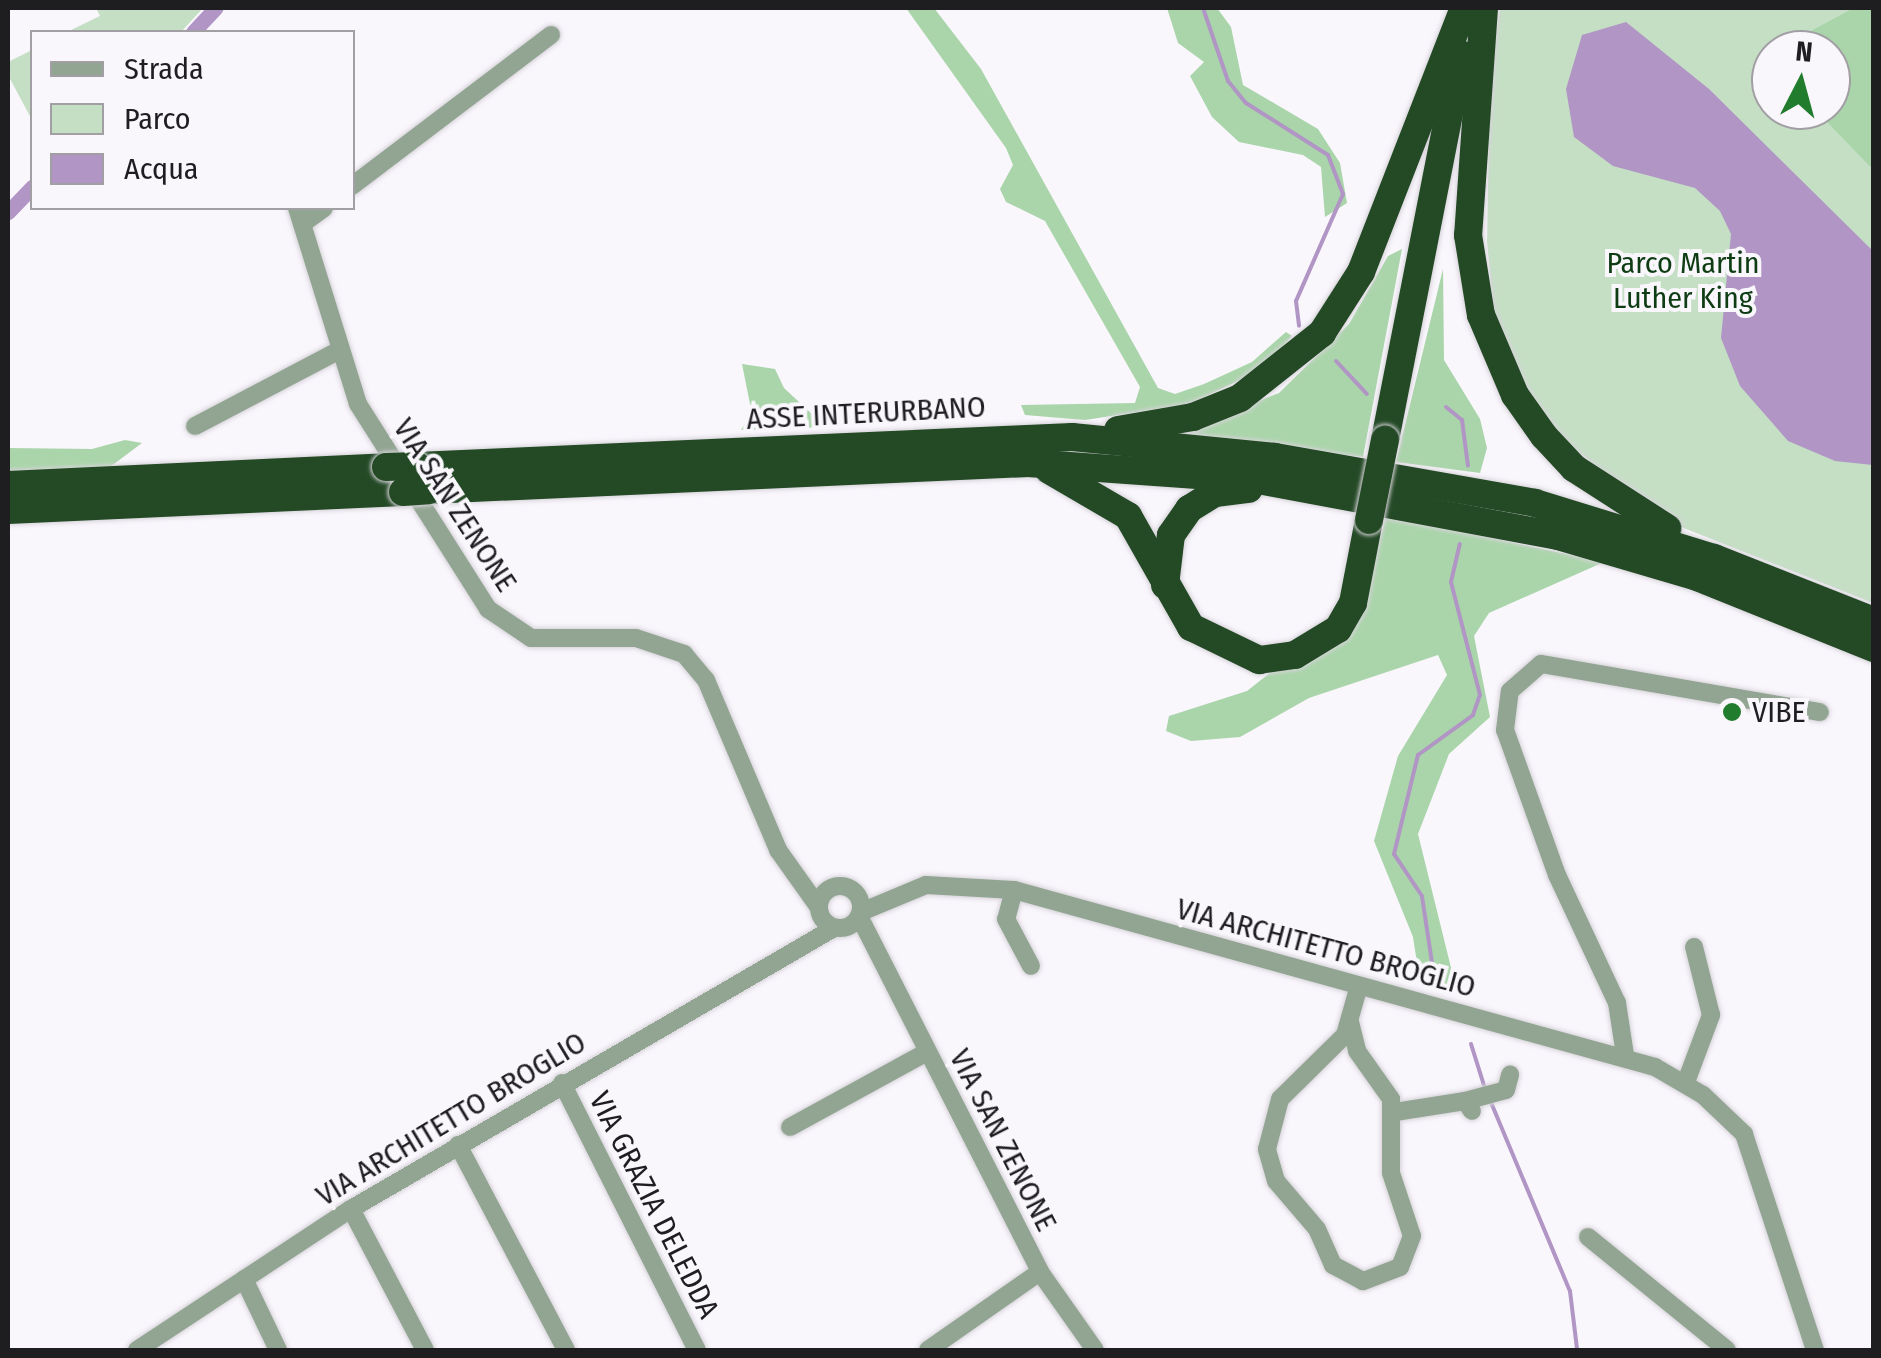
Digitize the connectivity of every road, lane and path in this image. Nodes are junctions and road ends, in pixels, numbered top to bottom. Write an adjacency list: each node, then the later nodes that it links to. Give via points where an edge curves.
1 (1467, 8): 8 (highway, via 1361,272 1322,333 1240,398 1193,418); 15 (highway, bridge, via 1346,618 1295,655 1259,660 1209,642)
2 (1484, 8): 14 (highway, via 1468,235 1495,356 1515,395 1574,468)
3 (551, 35): 4 (street)
4 (355, 184)
5 (299, 216): 6 (street, VIA SAN ZENONE)
6 (338, 351): 7 (street); 19 (street, VIA SAN ZENONE, via 358,404 500,621 531,638 636,638 684,654 706,680)
7 (196, 426)
8 (1072, 437): 10 (highway, ASSE INTERURBANO); 14 (highway, ASSE INTERURBANO, via 1451,482)
9 (1028, 463): 10 (highway, ASSE INTERURBANO); 11 (highway, ASSE INTERURBANO); 15 (highway, via 1092,489 1128,516)
10 (416, 482): 12 (highway, ASSE INTERURBANO, bridge, via 386,467); 13 (highway, ASSE INTERURBANO)
11 (1304, 485): 15 (highway, via 1202,498 1171,536); 17 (highway, via 1631,557)
12 (8, 486)
13 (8, 510)
14 (1714, 558): 16 (highway)
15 (1164, 586)
16 (1874, 622)
17 (1874, 648)
18 (1820, 712): 32 (street, via 1542,664 1510,691 1505,730 1557,875 1618,1003)
19 (790, 868): 20 (street); 24 (street, VIA SAN ZENONE)
20 (829, 888): 22 (street, VIA ARCHITETTO BROGLIO); 24 (street, VIA ARCHITETTO BROGLIO)
21 (1014, 890): 23 (street, VIA ARCHITETTO BROGLIO, via 954,884); 28 (street, via 1006,919); 29 (street, VIA ARCHITETTO BROGLIO)
22 (856, 892): 23 (street, VIA ARCHITETTO BROGLIO); 25 (street)
23 (896, 893): 25 (street, VIA ARCHITETTO BROGLIO)
24 (818, 910): 25 (street, VIA SAN ZENONE); 26 (street, VIA ARCHITETTO BROGLIO)
25 (850, 921): 26 (street, VIA ARCHITETTO BROGLIO); 31 (street, VIA SAN ZENONE, via 873,948)
26 (800, 945): 35 (street, VIA ARCHITETTO BROGLIO)
27 (1694, 947): 34 (street, via 1710,1015)
28 (1030, 966)
29 (1358, 989): 30 (street); 32 (street, VIA ARCHITETTO BROGLIO)
30 (1350, 1022): 36 (street, via 1357,1051); 36 (street, via 1336,1047 1280,1099 1267,1149 1276,1181 1317,1229 1333,1266 1364,1281 1400,1267 1412,1236 1391,1173)
31 (927, 1052): 37 (street); 41 (street, VIA SAN ZENONE)
32 (1626, 1055): 34 (street, VIA ARCHITETTO BROGLIO)
33 (1510, 1075): 36 (street, via 1506,1090 1478,1101)
34 (1686, 1082): 51 (street, VIA ARCHITETTO BROGLIO, via 1744,1134)
35 (562, 1084): 38 (street, VIA ARCHITETTO BROGLIO); 47 (street, VIA GRAZIA DELEDDA)
36 (1395, 1112)
37 (790, 1127)
38 (458, 1145): 39 (street, VIA ARCHITETTO BROGLIO); 46 (street)
39 (351, 1209): 42 (street, VIA ARCHITETTO BROGLIO); 45 (street)
40 (1588, 1236): 50 (street)
41 (1040, 1272): 48 (street); 49 (street, VIA SAN ZENONE)
42 (244, 1279): 43 (street, VIA ARCHITETTO BROGLIO); 44 (street)
43 (137, 1350)
44 (278, 1350)
45 (425, 1350)
46 (566, 1350)
47 (698, 1350)
48 (928, 1350)
49 (1096, 1350)
50 (1726, 1350)
51 (1815, 1350)

